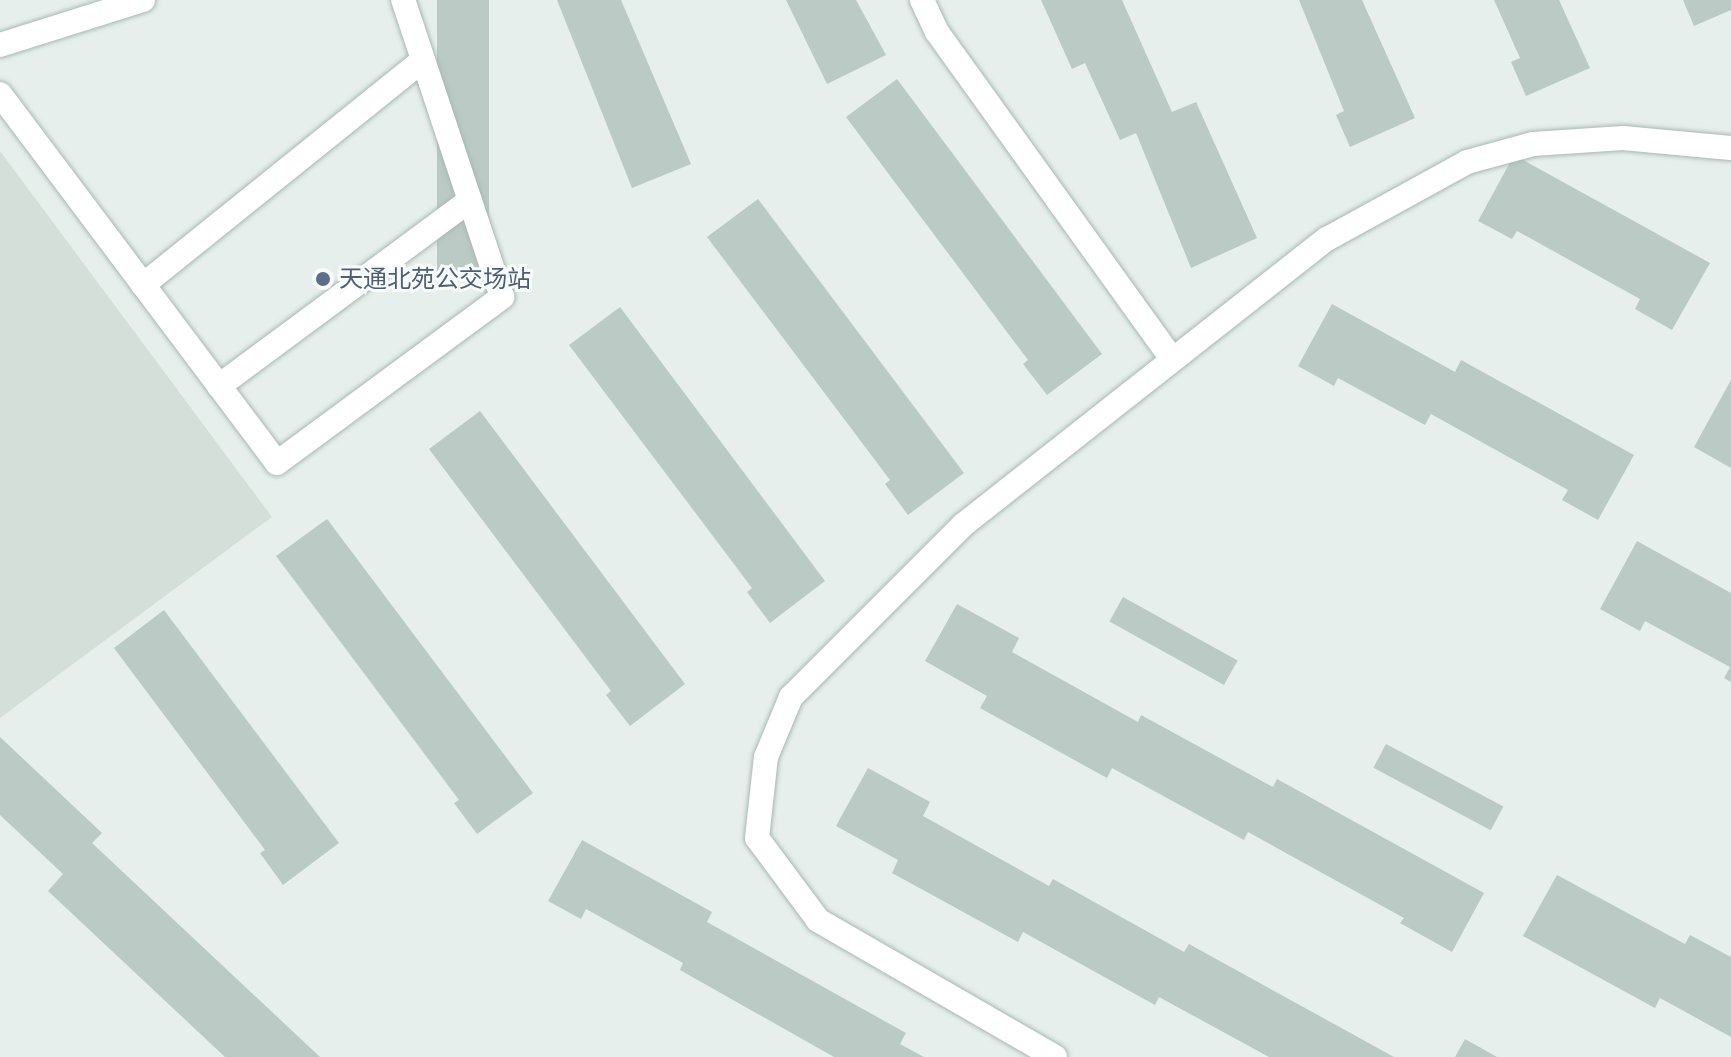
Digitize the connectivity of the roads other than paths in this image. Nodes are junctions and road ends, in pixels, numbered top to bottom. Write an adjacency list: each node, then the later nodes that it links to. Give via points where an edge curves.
1 (143, 0): 4 (street)
2 (403, 0): 5 (street)
3 (922, 0): 10 (street, via 937,32)
4 (0, 45)
5 (423, 60): 8 (street); 9 (street)
6 (0, 94): 9 (street)
7 (1731, 148): 10 (street, via 1623,138 1533,144 1467,162 1327,239)
8 (470, 200): 11 (street); 11 (street, via 502,297 277,463)
9 (143, 285): 11 (street)
10 (1170, 356): 12 (street, via 942,546 791,697 766,757 757,838 818,920)
11 (219, 386)
12 (1055, 1057)

